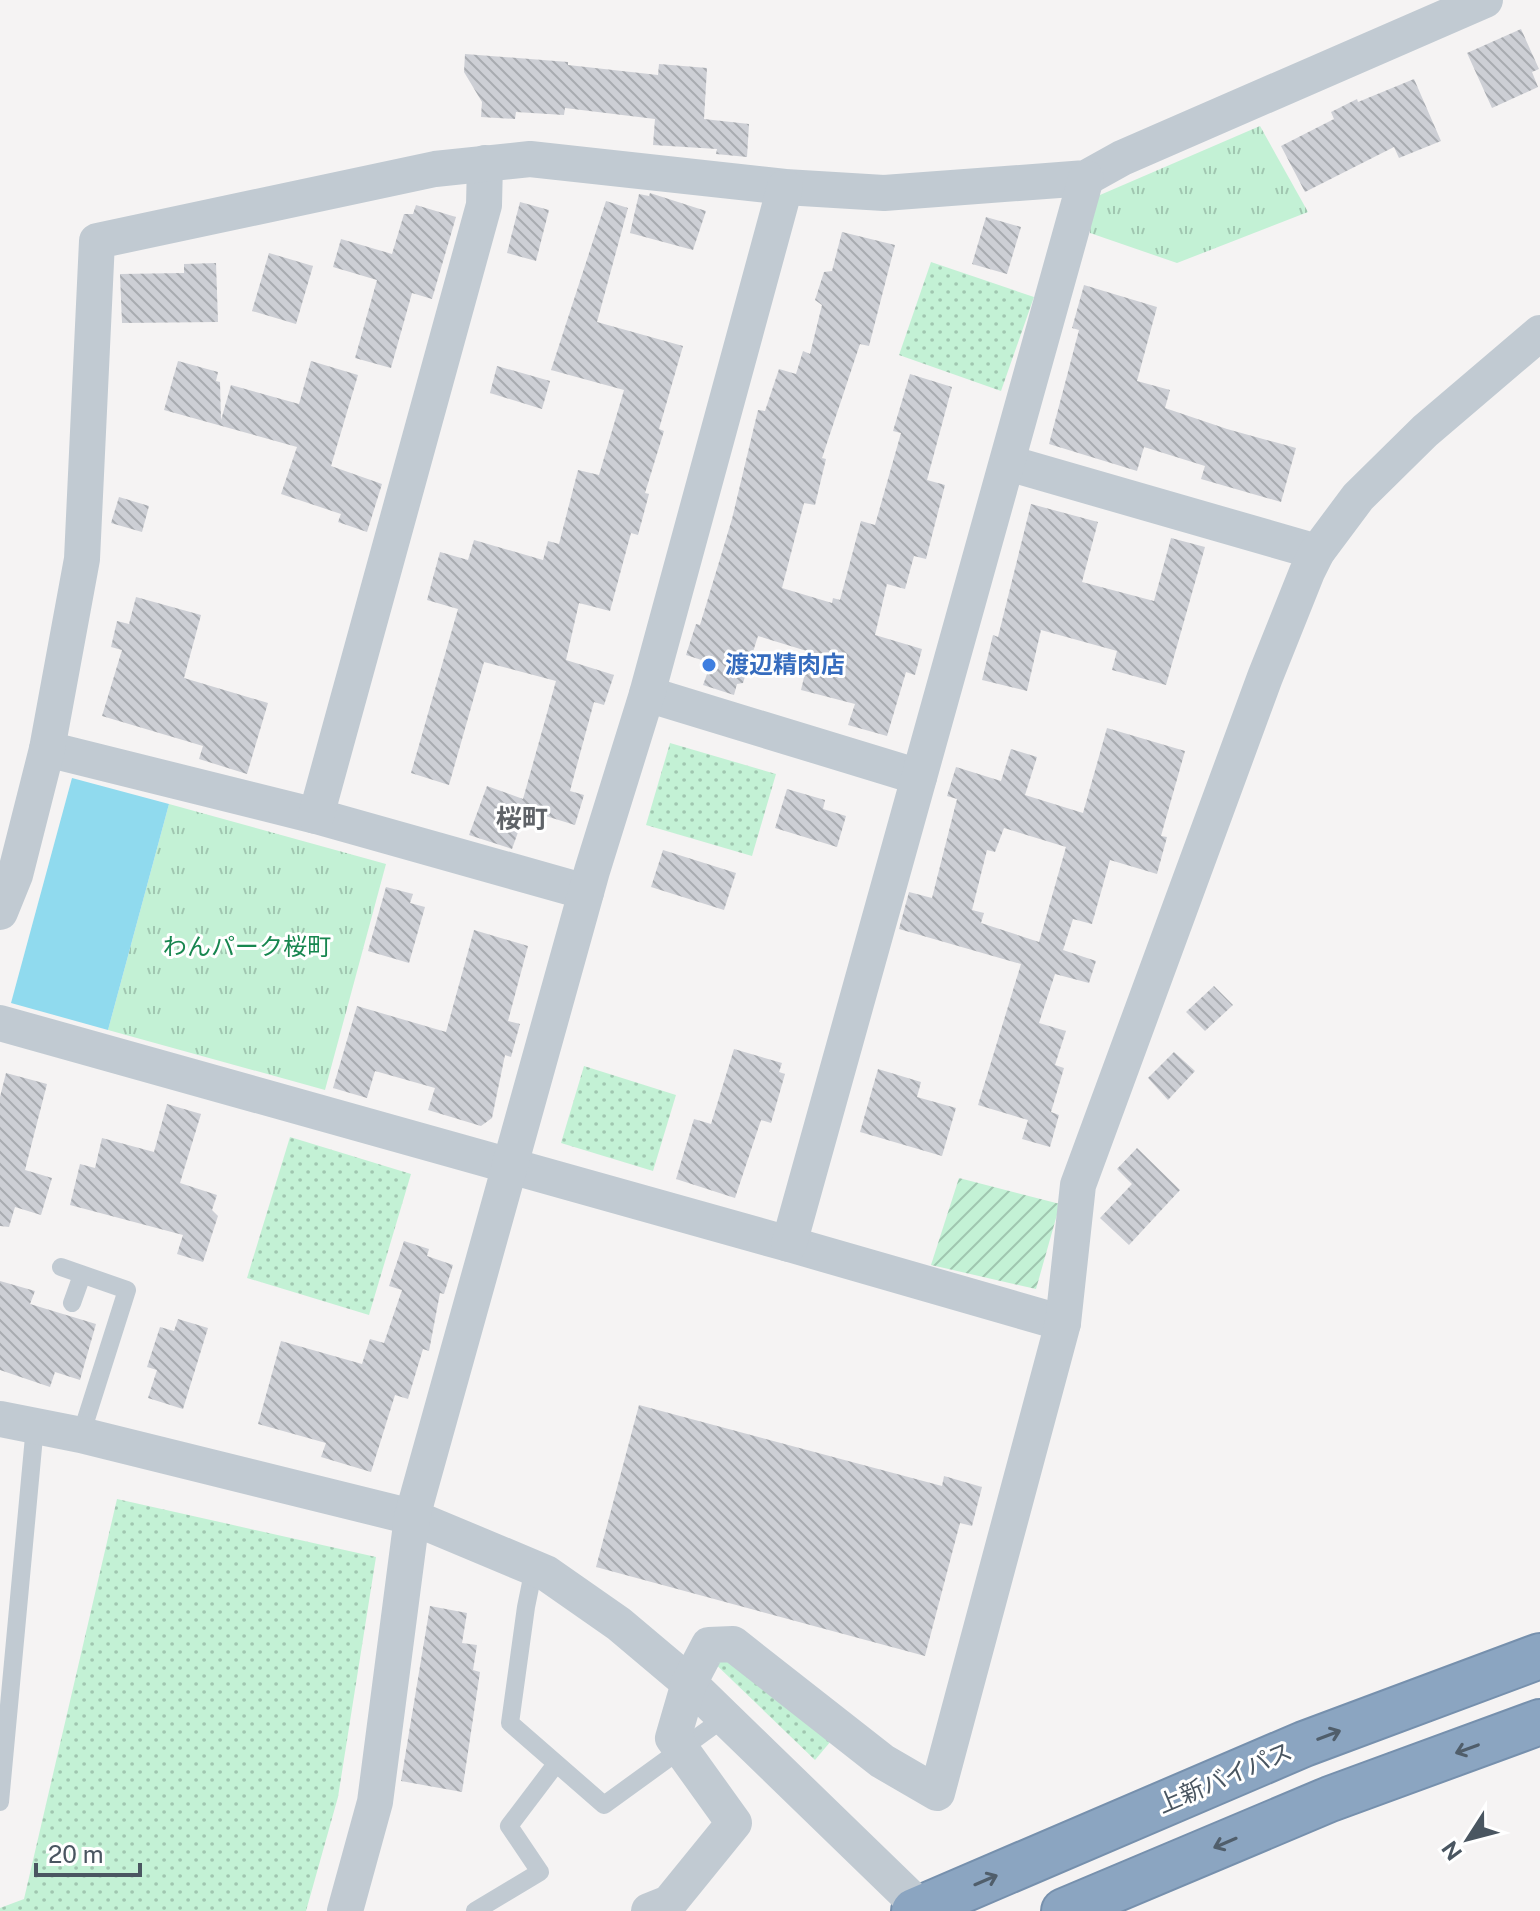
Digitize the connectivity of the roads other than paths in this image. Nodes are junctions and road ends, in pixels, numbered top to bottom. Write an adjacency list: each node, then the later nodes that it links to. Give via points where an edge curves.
1 (1485, 0): 3 (street)
2 (485, 163): 4 (street, via 530,159); 9 (street, via 97,241 82,559); 11 (street, via 484,205)
3 (1086, 178): 4 (street, via 884,193); 6 (street)
4 (785, 187): 8 (street)
5 (1540, 333): 7 (street, via 1425,431 1358,497)
6 (1008, 463): 7 (street); 10 (street)
7 (1317, 552): 20 (street, via 1260,691 1078,1185)
8 (647, 694): 10 (street); 12 (street)
9 (47, 749): 11 (street); 13 (street, via 15,875)
10 (919, 777): 16 (street)
11 (316, 816): 12 (street)
12 (586, 892): 15 (street)
13 (0, 912)
14 (0, 1023): 15 (street)
15 (508, 1165): 16 (street); 23 (street)
16 (789, 1244): 20 (street)
17 (61, 1267): 18 (lane)
18 (82, 1275): 19 (lane); 22 (lane, via 127,1290)
19 (72, 1303)
20 (1063, 1323): 26 (street, via 937,1793 882,1761 733,1644 709,1645)
21 (17, 1423): 22 (street); 31 (lane)
22 (81, 1435): 23 (street)
23 (412, 1517): 24 (street); 33 (street, via 375,1802)
24 (534, 1568): 26 (street, via 619,1624); 30 (lane, via 510,1723)
25 (1540, 1656): 32 (highway, 上新バイパス, one-way to 25, via 1304,1744)
26 (689, 1683): 27 (street); 29 (street, via 673,1738)
27 (724, 1718): 29 (lane); 32 (street)
28 (1540, 1722): 36 (highway, one-way to 36, via 1330,1799)
29 (680, 1748): 30 (lane, via 604,1805); 35 (street, via 734,1823 669,1903)
30 (556, 1764): 34 (lane, via 509,1826 540,1872)
31 (0, 1802)
32 (920, 1910)
33 (345, 1911)
34 (475, 1911)
35 (649, 1911)
36 (1064, 1911)

